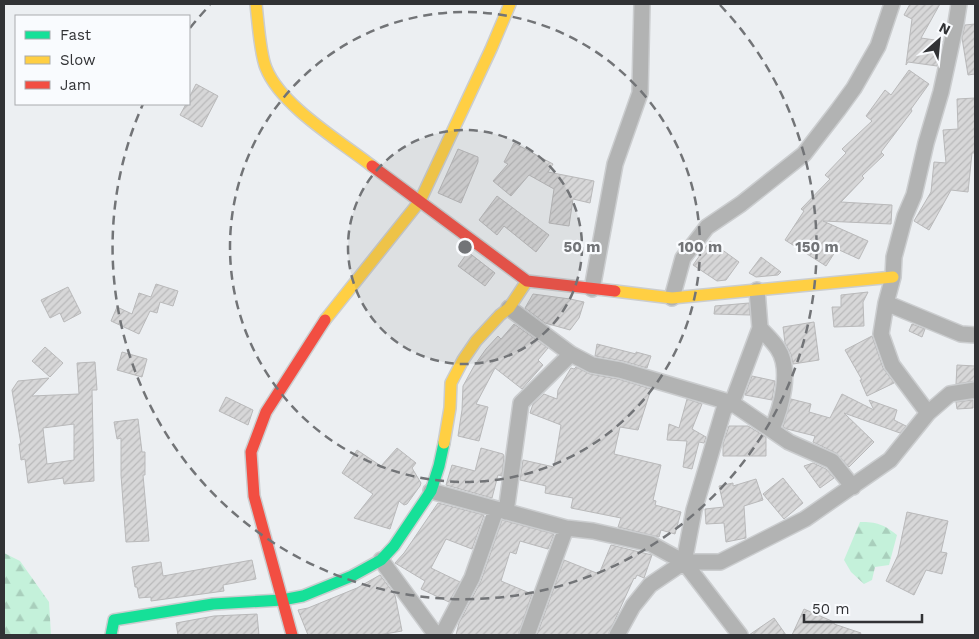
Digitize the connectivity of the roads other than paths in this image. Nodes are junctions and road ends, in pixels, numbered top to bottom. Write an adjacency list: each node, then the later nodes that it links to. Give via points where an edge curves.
1 (256, 4): 6 (street, via 266,66 273,84 303,114)
2 (510, 4): 6 (street)
3 (642, 4): 9 (street, via 640,93 615,164)
4 (892, 4): 11 (street, via 878,46 838,110 804,154 708,227 683,258)
5 (959, 4): 7 (street, via 942,92 894,257)
6 (420, 201): 8 (street); 27 (street, via 332,310 266,412 251,452 254,496)
7 (893, 277): 10 (street); 12 (street)
8 (527, 281): 9 (street); 13 (street)
9 (592, 289): 11 (street)
10 (757, 290): 11 (street); 14 (street)
11 (672, 298)
12 (886, 303): 15 (street, via 961,334); 19 (street, via 881,334 892,365)
13 (510, 308): 16 (street); 22 (street, via 476,341 451,383 446,430)
14 (760, 328): 18 (street); 20 (street, via 779,350 785,372 779,412)
15 (975, 334)
16 (571, 354): 18 (street, via 592,365 620,370); 23 (street, via 521,403)
17 (975, 390): 19 (street, via 950,394)
18 (732, 403): 20 (street); 26 (street, via 724,409 694,510)
19 (928, 413): 21 (street, via 890,460)
20 (772, 429): 21 (street, via 789,442 832,461)
21 (853, 487): 26 (street, via 805,518 720,562)
22 (431, 491): 23 (street); 25 (street)
23 (501, 511): 24 (street); 31 (street, via 472,578)
24 (566, 528): 26 (street, via 651,544); 32 (street)
25 (381, 560): 27 (street, via 303,596); 30 (street)
26 (684, 562): 33 (street, via 650,585 633,606); 34 (street)
27 (282, 600): 28 (street, via 213,604 114,620); 29 (street)
28 (111, 635)
29 (292, 635)
30 (436, 635)
31 (442, 635)
32 (527, 635)
33 (617, 635)
34 (740, 635)

